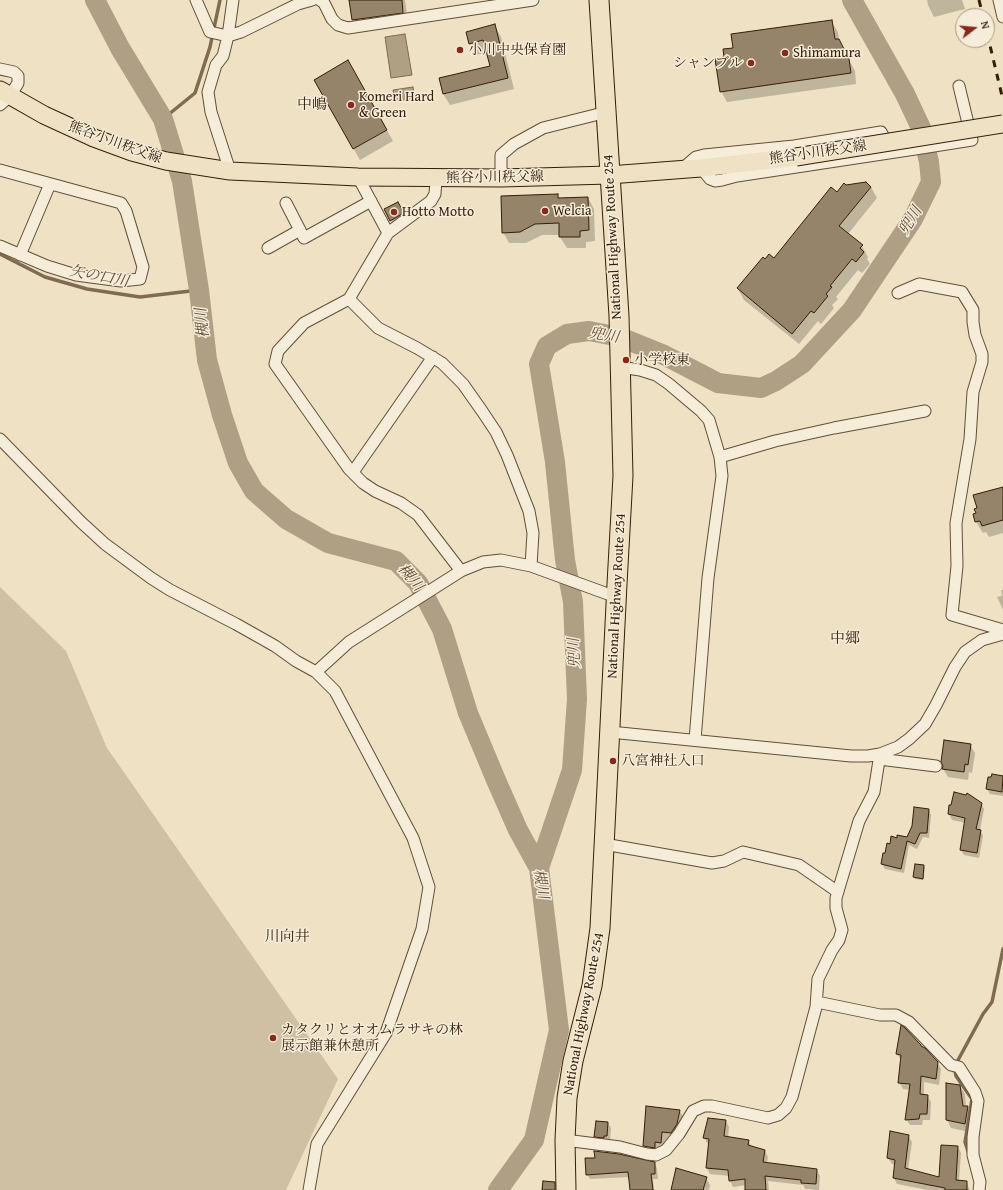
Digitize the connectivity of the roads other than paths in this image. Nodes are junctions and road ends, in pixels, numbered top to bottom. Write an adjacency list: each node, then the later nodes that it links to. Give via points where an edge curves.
1 (196, 0): 9 (street, via 210,32)
2 (233, 0): 9 (street)
3 (312, 0): 9 (street)
4 (320, 0): 5 (street, via 338,25 348,28)
5 (533, 0)
6 (599, 0): 13 (highway, National Highway Route 254)
7 (999, 0): 8 (street)
8 (1003, 17)
9 (228, 36): 19 (street, via 223,56 216,65 208,92)
10 (0, 69): 12 (street, via 14,72 18,76 18,83)
11 (959, 86): 15 (street, via 972,140)
12 (3, 97): 19 (main road, 熊谷小川秩父線, via 94,138 132,152 166,161)
13 (606, 112): 20 (highway, National Highway Route 254); 22 (street, via 543,128 514,144 501,155)
14 (1003, 124): 16 (main road, 熊谷小川秩父線, bridge, via 796,157)
15 (893, 153): 16 (street, via 715,181); 18 (street, via 881,132 794,146 704,155 696,157)
16 (701, 168): 18 (main road, 熊谷小川秩父線)
17 (0, 170): 24 (street)
18 (680, 170): 20 (main road, 熊谷小川秩父線)
19 (225, 171): 21 (main road, 熊谷小川秩父線)
20 (609, 175): 22 (main road, 熊谷小川秩父線); 35 (highway, National Highway Route 254)
21 (358, 177): 23 (main road, 熊谷小川秩父線); 25 (street)
22 (501, 178): 23 (main road, 熊谷小川秩父線)
23 (436, 179): 28 (street, via 435,194 431,201)
24 (50, 184): 31 (street); 31 (street, via 121,203 126,211 143,266 140,279 121,281 76,275)
25 (371, 201): 27 (street, via 304,238); 28 (street)
26 (286, 203): 27 (street)
27 (300, 230): 30 (street)
28 (388, 233): 33 (street)
29 (0, 246): 31 (street)
30 (268, 248)
31 (20, 255)
32 (898, 293): 43 (street, via 920,284 962,292 973,310 975,335 982,354 982,362 973,392 970,439 956,523 957,566 952,615)
33 (349, 299): 34 (street, via 378,328); 39 (street, via 304,323 278,351 275,364)
34 (433, 358): 39 (street); 40 (street, via 442,363 463,384 496,432 529,511)
35 (620, 364): 38 (street, via 656,375 701,411 710,420); 42 (highway, National Highway Route 254, via 623,476)
36 (925, 411): 38 (street, via 834,428)
37 (0, 439): 45 (street, via 81,522 111,548 170,590 236,624)
38 (720, 457): 47 (street, via 722,476 708,578)
39 (353, 472): 41 (street, via 375,491 401,503 418,515)
40 (535, 568): 41 (street, via 492,560); 42 (street)
41 (459, 572): 45 (street, via 348,642)
42 (616, 597): 46 (highway, National Highway Route 254)
43 (1003, 630)
44 (1003, 634): 48 (street, via 982,640 965,652 925,724 898,747)
45 (316, 672): 54 (street, via 335,691 413,838 429,887 422,929 386,1033 317,1144)
46 (610, 732): 47 (street); 50 (highway, National Highway Route 254)
47 (695, 740): 48 (street)
48 (879, 757): 49 (street); 51 (street, via 874,792 859,821)
49 (936, 766)
50 (604, 844): 51 (street, via 712,863 724,861 743,852 799,865); 53 (highway, National Highway Route 254, via 600,928 592,986 573,1060 567,1098)
51 (838, 892): 52 (street, via 836,908 842,930 818,979)
52 (817, 1002): 53 (street, via 792,1097 786,1108 778,1115 768,1118 704,1106 694,1111 666,1150 656,1155 620,1147); 56 (street, via 880,1015 896,1015 909,1022 951,1065 959,1067 976,1092 978,1101 973,1155 980,1182)
53 (565, 1140): 55 (highway, National Highway Route 254)
54 (309, 1190)
55 (566, 1190)
56 (979, 1190)

